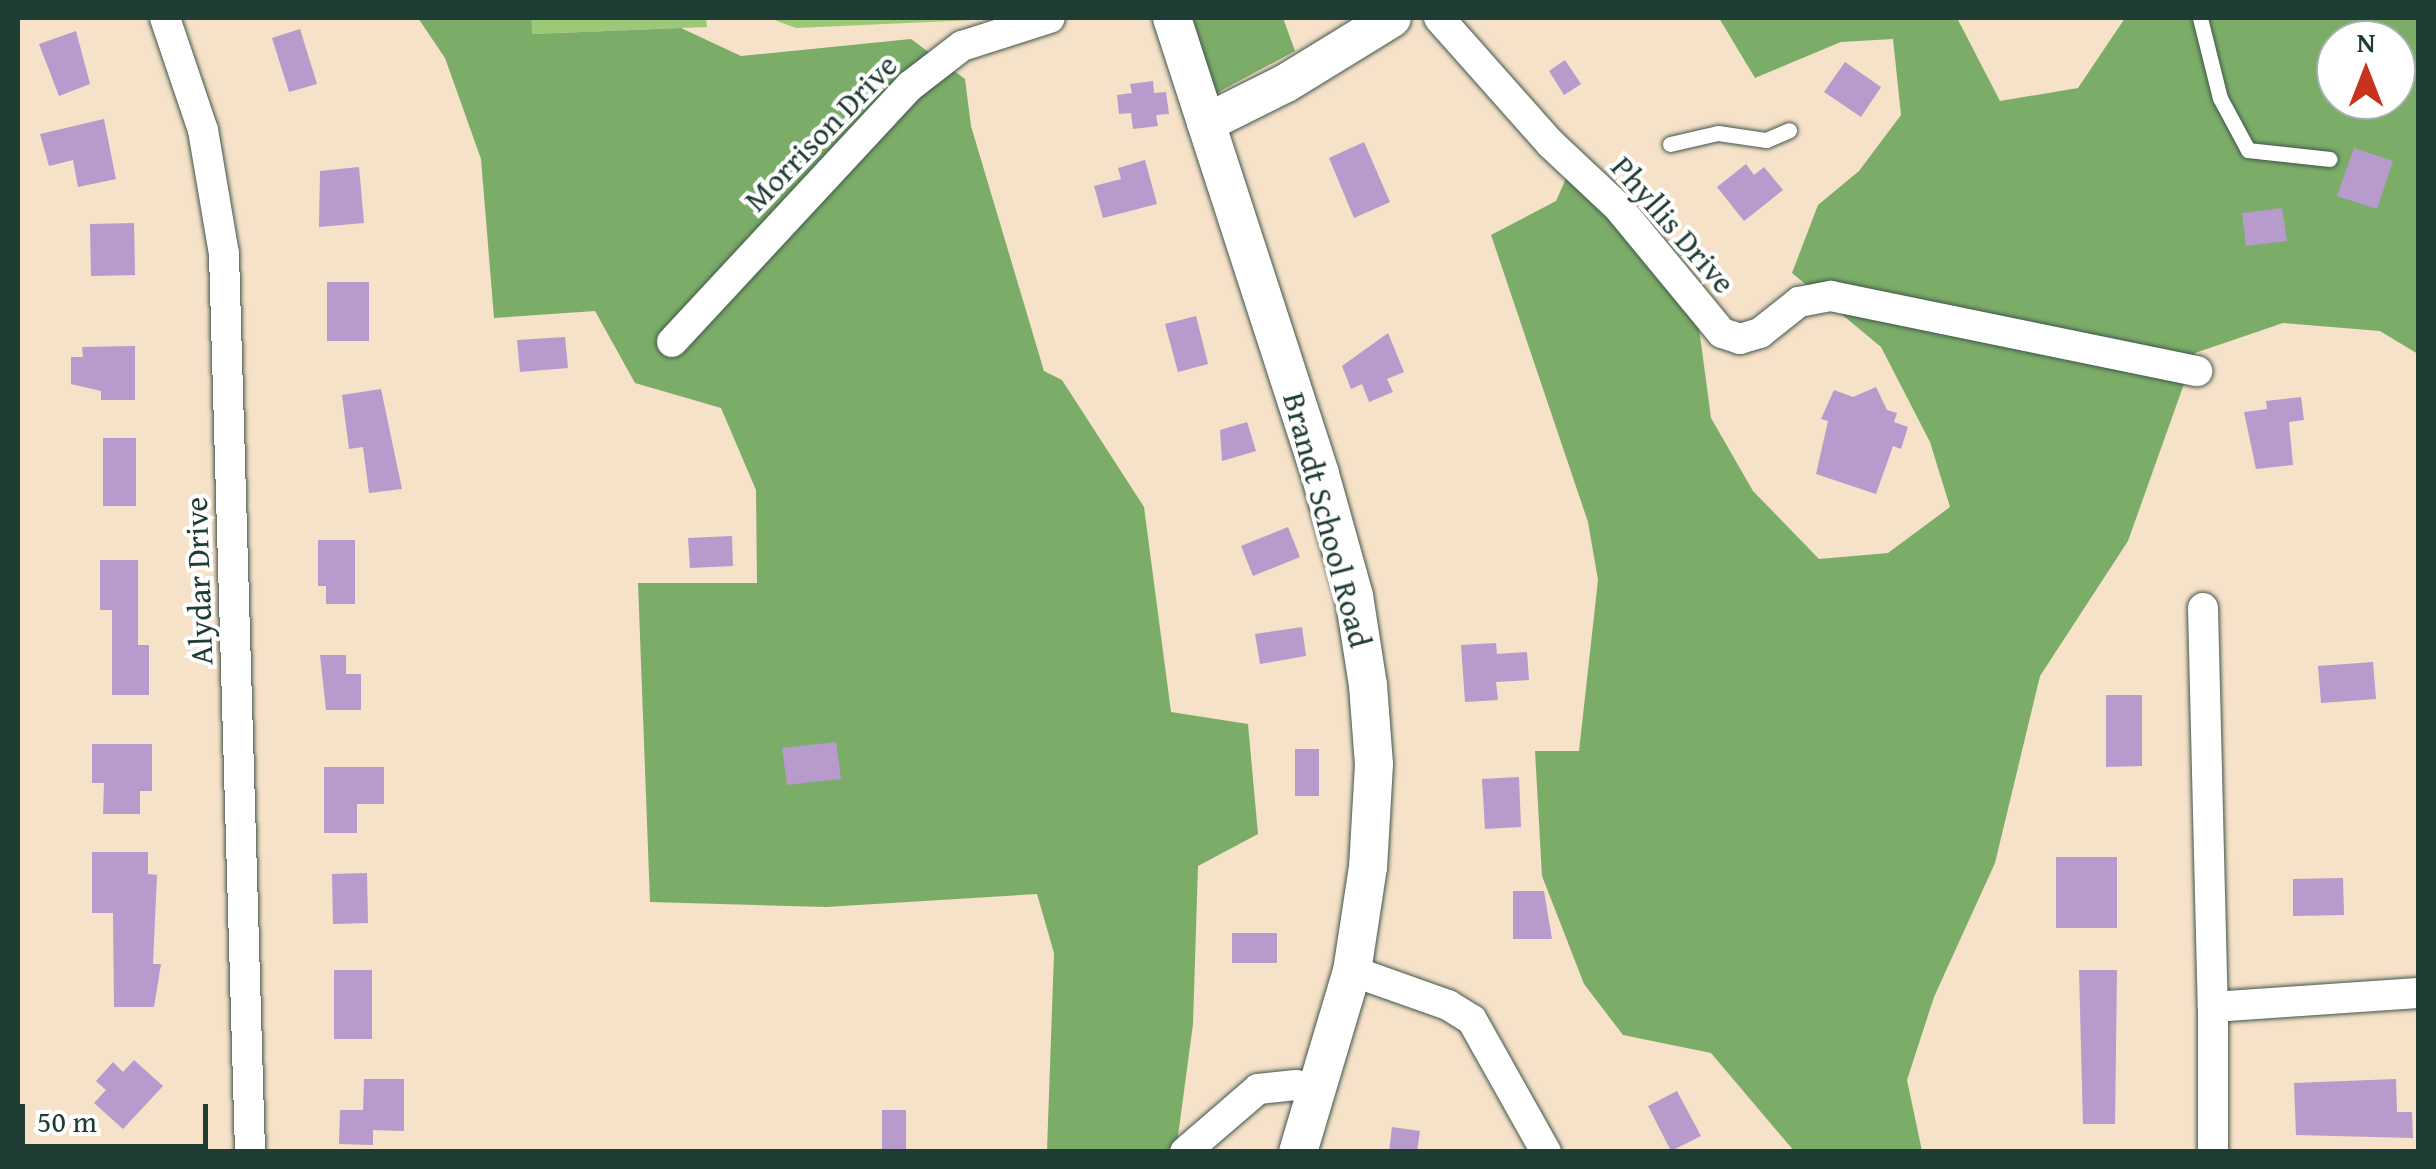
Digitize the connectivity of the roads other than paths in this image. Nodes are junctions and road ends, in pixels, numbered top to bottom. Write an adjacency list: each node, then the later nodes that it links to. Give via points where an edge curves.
1 (165, 18): 18 (street, Alydar Drive, via 204,130 224,254)
2 (1050, 18): 11 (street, Morrison Drive, via 962,46 910,86)
3 (1172, 18): 7 (street, Brandt School Road)
4 (1392, 18): 7 (street)
5 (1439, 18): 12 (street, Phyllis Drive, via 1550,144 1618,207 1722,333 1740,339 1799,302 1831,296)
6 (2200, 18): 10 (lane, via 2220,98 2248,150)
7 (1206, 123): 14 (street, Brandt School Road, via 1320,474 1362,641 1374,764)
8 (1789, 130): 9 (lane, via 1766,140 1718,133)
9 (1670, 144)
10 (2330, 158)
11 (672, 342)
12 (2197, 371)
13 (2203, 608): 16 (street)
14 (1352, 971): 17 (street, Brandt School Road); 21 (street, via 1448,1004 1472,1020)
15 (2418, 994): 16 (street)
16 (2214, 1007): 22 (street)
17 (1317, 1092): 19 (street, via 1296,1085 1258,1089); 20 (street, Brandt School Road)
18 (250, 1152)
19 (1185, 1152)
20 (1298, 1152)
21 (1546, 1152)
22 (2213, 1152)

